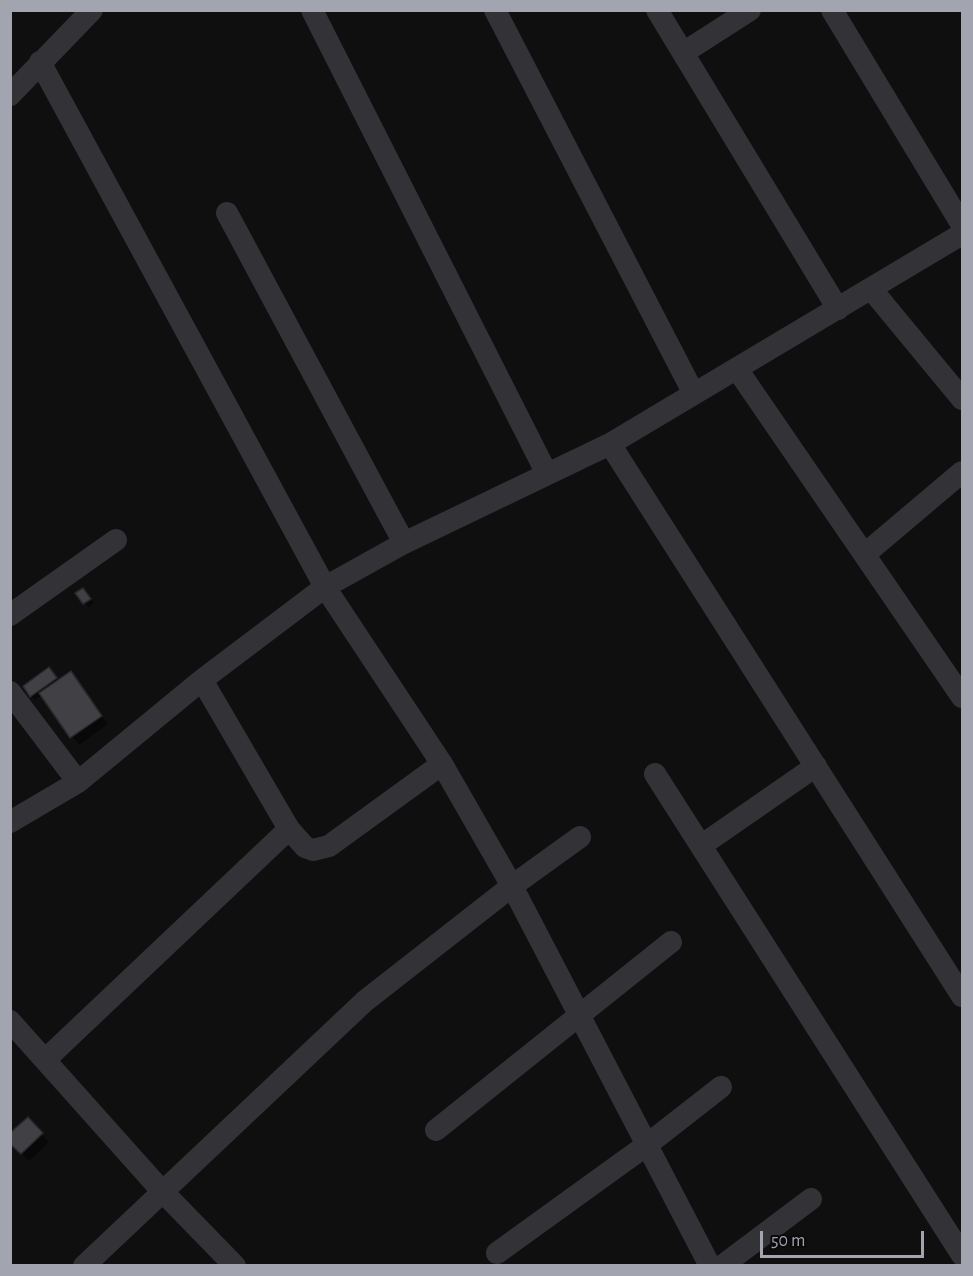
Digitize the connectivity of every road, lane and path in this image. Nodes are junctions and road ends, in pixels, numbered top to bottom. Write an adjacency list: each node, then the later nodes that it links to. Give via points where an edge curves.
1 (92, 10): 8 (street)
2 (312, 10): 20 (street)
3 (495, 10): 16 (street)
4 (657, 10): 7 (street)
5 (750, 10): 7 (street)
6 (832, 10): 11 (street)
7 (683, 53): 14 (street)
8 (40, 63): 9 (street); 24 (street)
9 (10, 95)
10 (227, 213): 22 (street)
11 (963, 225)
12 (963, 234): 13 (street)
13 (872, 290): 14 (street); 17 (street)
14 (838, 309): 15 (street)
15 (737, 369): 16 (street); 23 (street)
16 (694, 394): 18 (street)
17 (963, 399)
18 (610, 444): 20 (street); 30 (street)
19 (963, 472): 23 (street)
20 (547, 474): 22 (street)
21 (116, 540): 25 (street)
22 (404, 543): 24 (street)
23 (865, 555): 28 (street)
24 (325, 587): 26 (street); 29 (street)
25 (10, 615)
26 (202, 681): 32 (street); 34 (street)
27 (10, 692): 32 (street)
28 (962, 695)
29 (442, 764): 34 (street, via 329,846 313,850 305,847); 37 (street)
30 (816, 766): 36 (street); 39 (street)
31 (655, 774): 36 (street)
32 (78, 782): 33 (street)
33 (10, 822)
34 (288, 829): 42 (street)
35 (580, 837): 37 (street)
36 (702, 846): 49 (street)
37 (512, 886): 40 (street); 46 (street, via 365,1001)
38 (671, 942): 40 (street)
39 (963, 996)
40 (578, 1014): 44 (street); 45 (street)
41 (10, 1021): 42 (street)
42 (46, 1059): 46 (street)
43 (721, 1087): 45 (street)
44 (436, 1130)
45 (648, 1144): 48 (street); 52 (street)
46 (162, 1190): 50 (street); 51 (street)
47 (811, 1199): 53 (street)
48 (497, 1253)
49 (963, 1255)
50 (84, 1266)
51 (236, 1266)
52 (710, 1266)
53 (722, 1266)

